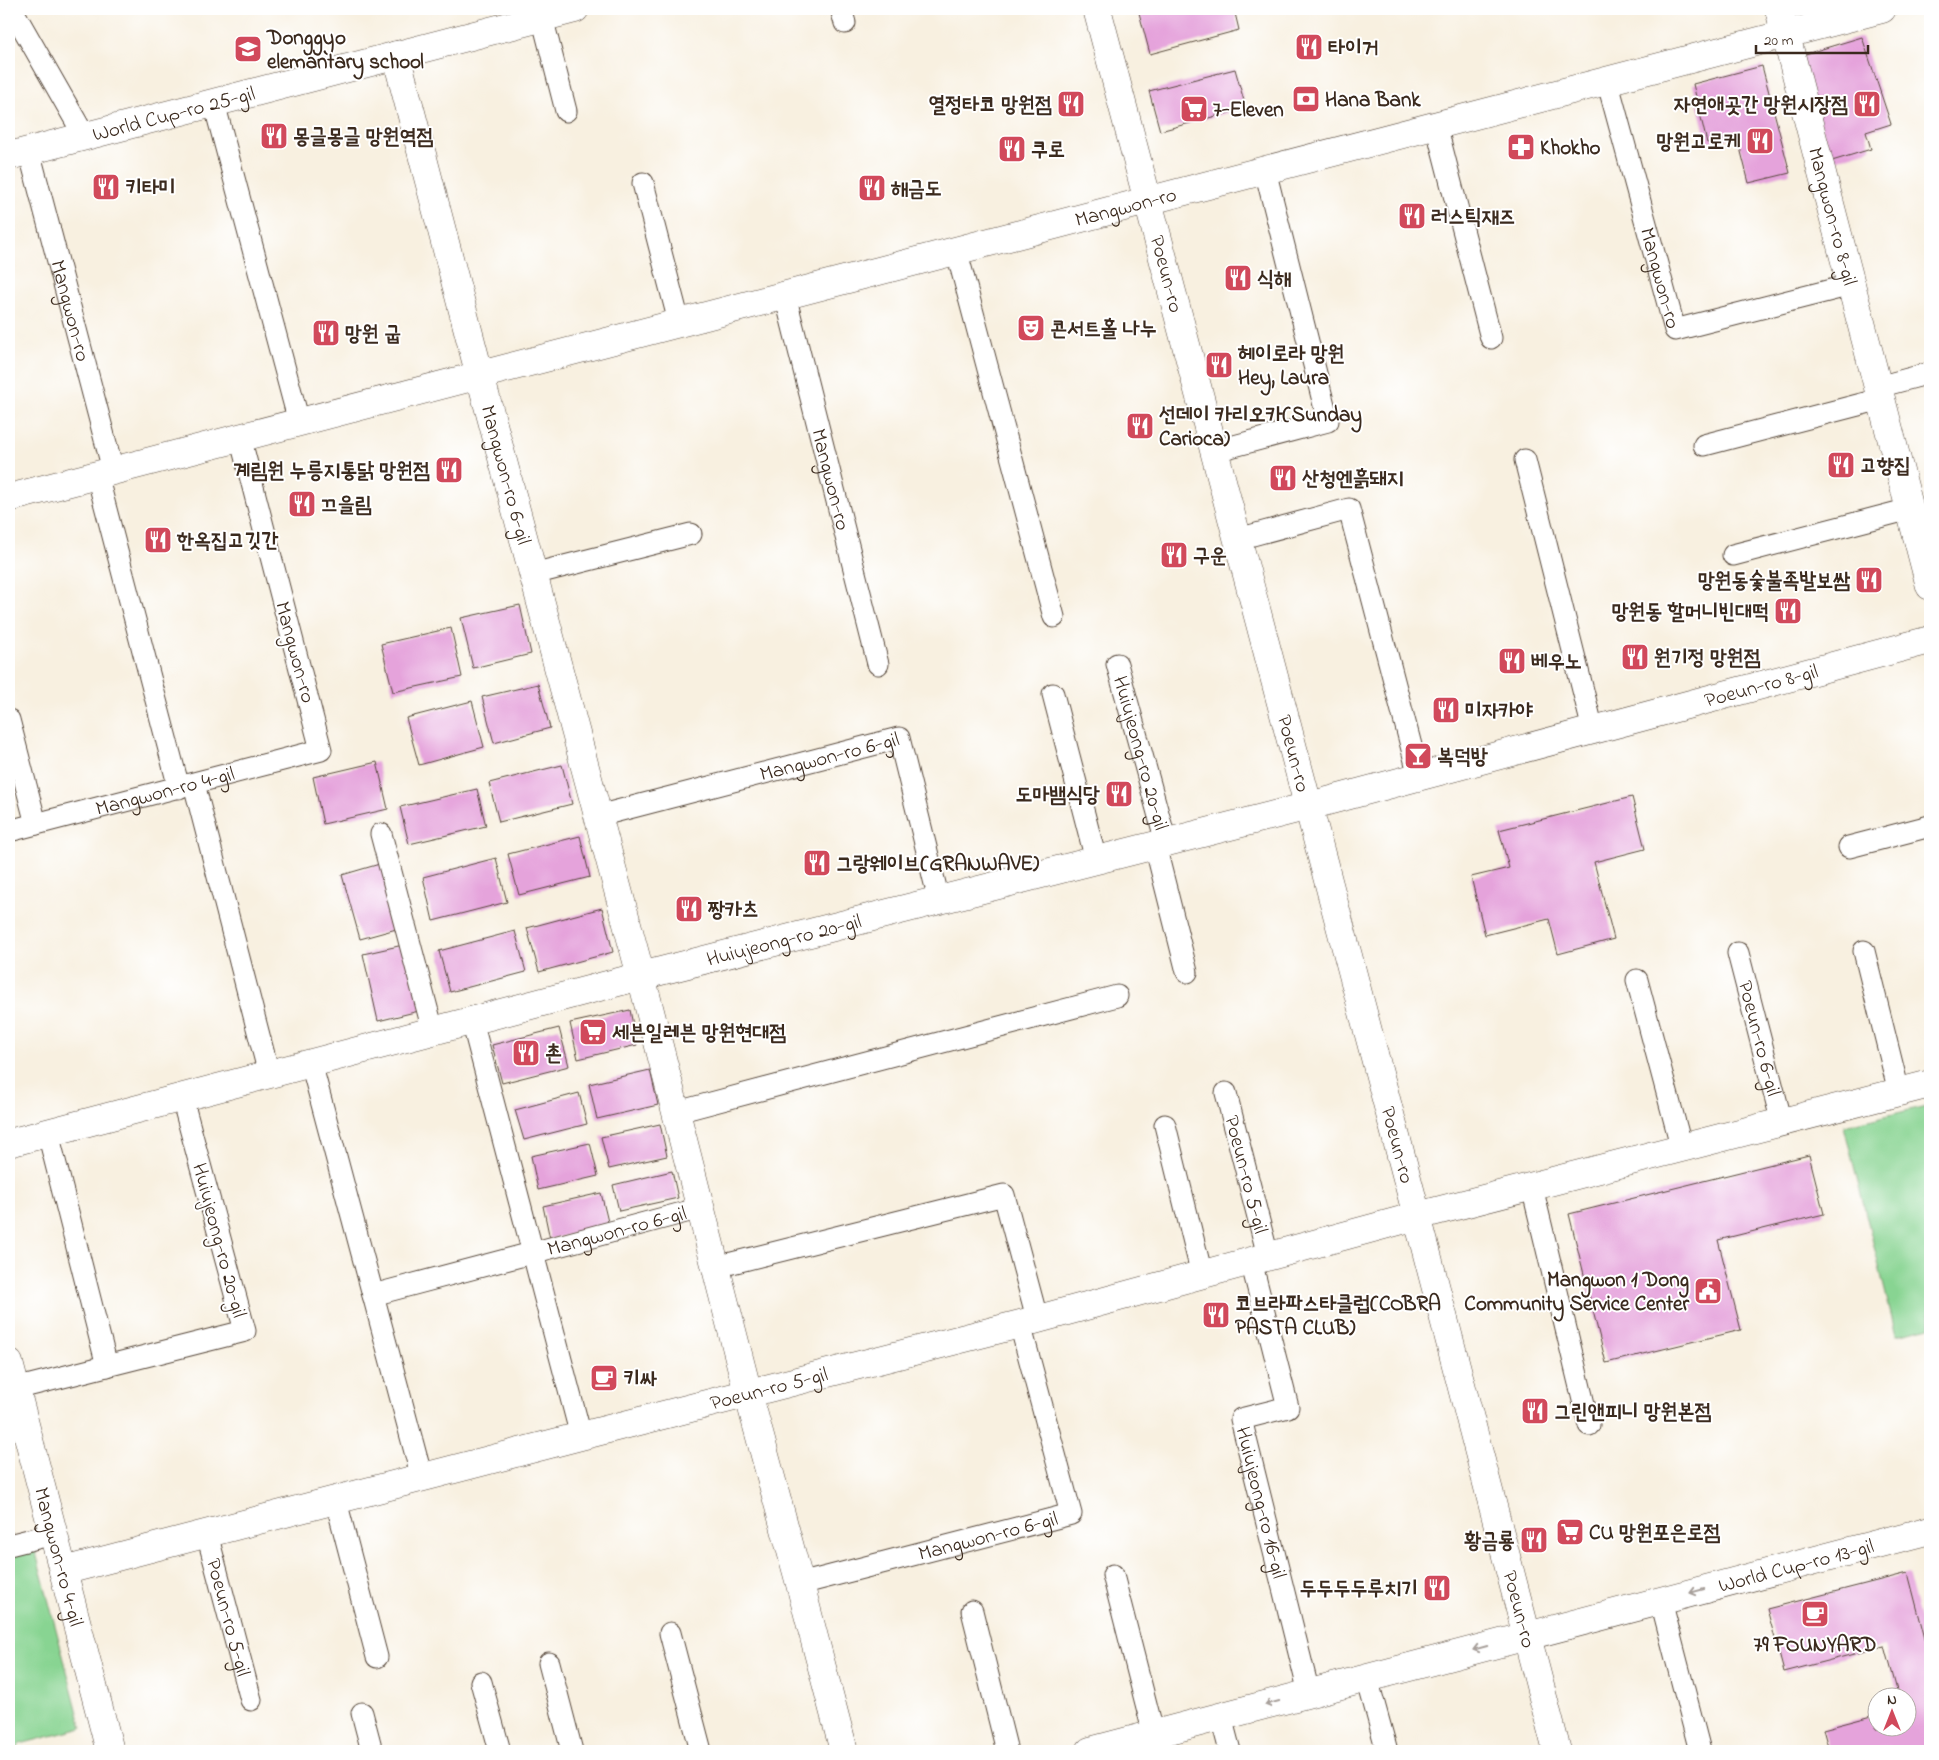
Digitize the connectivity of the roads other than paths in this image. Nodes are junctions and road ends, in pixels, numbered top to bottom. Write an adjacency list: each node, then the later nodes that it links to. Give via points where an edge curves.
1 (12, 9): 12 (lane)
2 (575, 9): 5 (street, World Cup-ro 25-gil)
3 (1097, 9): 16 (street, Poeun-ro)
4 (1882, 9): 6 (street, Mangwon-ro)
5 (542, 17): 7 (street, World Cup-ro 25-gil); 10 (lane)
6 (1782, 21): 8 (street, Mangwon-ro); 18 (street, Mangwon-ro 8-gil)
7 (396, 55): 9 (street, World Cup-ro 25-gil); 23 (street)
8 (1607, 80): 11 (street, Mangwon-ro); 18 (lane, Mangwon-ro, via 1675,330)
9 (214, 103): 12 (street, World Cup-ro 25-gil); 25 (lane)
10 (566, 111)
11 (1436, 125): 14 (street, Mangwon-ro); 21 (lane)
12 (85, 137): 13 (street, World Cup-ro 25-gil)
13 (19, 154): 30 (lane, Mangwon-ro)
14 (1264, 170): 16 (street, Mangwon-ro); 28 (lane, via 1328,421)
15 (643, 183): 20 (lane)
16 (1149, 200): 17 (street, Mangwon-ro); 28 (street, Poeun-ro)
17 (956, 249): 19 (street, Mangwon-ro); 38 (lane)
18 (1851, 285): 24 (street, Mangwon-ro 8-gil)
19 (785, 295): 20 (street, Mangwon-ro); 40 (lane, Mangwon-ro)
20 (679, 322): 23 (street, Mangwon-ro)
21 (1491, 338)
22 (1930, 373): 24 (lane)
23 (480, 374): 25 (street, Mangwon-ro); 36 (street, Mangwon-ro 6-gil)
24 (1880, 393): 27 (lane); 32 (street, Mangwon-ro 8-gil)
25 (299, 422): 26 (street, Mangwon-ro)
26 (240, 437): 30 (street, Mangwon-ro); 45 (lane, Mangwon-ro)
27 (1704, 445)
28 (1215, 451): 34 (street, Poeun-ro)
29 (1525, 460): 44 (lane)
30 (105, 472): 31 (street, Mangwon-ro); 47 (lane, Mangwon-ro)
31 (9, 498)
32 (1910, 509): 35 (lane); 37 (street, Mangwon-ro 8-gil)
33 (691, 534): 36 (lane)
34 (1238, 539): 46 (lane, via 1349,509); 48 (street, Poeun-ro)
35 (1733, 556)
36 (533, 574): 49 (street, Mangwon-ro 6-gil)
37 (1930, 586)
38 (1054, 617)
39 (1930, 640): 44 (street, Poeun-ro 8-gil)
40 (878, 664)
41 (1118, 664): 54 (lane, Huiujeong-ro 20-gil)
42 (1052, 694): 56 (lane)
43 (9, 720): 50 (lane)
44 (1594, 730): 46 (street, Poeun-ro 8-gil)
45 (322, 750): 47 (lane, Mangwon-ro 4-gil)
46 (1419, 776): 48 (street, Poeun-ro 8-gil)
47 (187, 786): 50 (lane, Mangwon-ro 4-gil); 67 (lane)
48 (1309, 806): 54 (street, Huiujeong-ro 20-gil); 80 (street, Poeun-ro)
49 (598, 816): 57 (lane, Mangwon-ro 6-gil, via 898,738); 61 (street, Mangwon-ro 6-gil)
50 (36, 824): 52 (lane, Mangwon-ro 4-gil)
51 (1930, 826): 55 (lane)
52 (9, 831)
53 (381, 834): 65 (lane)
54 (1161, 844): 56 (street, Huiujeong-ro 20-gil); 60 (lane, Huiujeong-ro 20-gil)
55 (1849, 847)
56 (1096, 860): 57 (street, Huiujeong-ro 20-gil)
57 (939, 900): 61 (street, Huiujeong-ro 20-gil)
58 (1864, 951): 69 (lane)
59 (1738, 953): 73 (lane, Poeun-ro 6-gil)
60 (1187, 972)
61 (642, 976): 64 (street, Huiujeong-ro 20-gil); 72 (street, Mangwon-ro 6-gil)
62 (1636, 980): 77 (lane)
63 (1118, 996): 72 (lane)
64 (472, 1021): 65 (street, Huiujeong-ro 20-gil); 81 (lane)
65 (433, 1031): 66 (street, Huiujeong-ro 20-gil)
66 (311, 1063): 67 (street, Huiujeong-ro 20-gil); 85 (lane)
67 (270, 1074): 71 (street, Huiujeong-ro 20-gil)
68 (1930, 1084): 69 (street, Poeun-ro 6-gil)
69 (1899, 1092): 73 (street, Poeun-ro 6-gil)
70 (1226, 1093): 82 (lane, Poeun-ro 5-gil)
71 (182, 1098): 75 (street, Huiujeong-ro 20-gil); 88 (lane, Huiujeong-ro 20-gil, via 245,1331)
72 (677, 1112): 79 (street, Mangwon-ro 6-gil)
73 (1782, 1123): 77 (street, Poeun-ro 6-gil)
74 (1165, 1125): 84 (lane)
75 (48, 1133): 76 (street, Huiujeong-ro 20-gil); 88 (lane)
76 (9, 1143)
77 (1682, 1149): 78 (street, Poeun-ro 6-gil)
78 (1532, 1187): 80 (street, Poeun-ro 6-gil); 91 (lane)
79 (701, 1208): 81 (lane, Mangwon-ro 6-gil); 83 (street, Mangwon-ro 6-gil)
80 (1417, 1216): 82 (street, Poeun-ro 5-gil); 105 (street, Poeun-ro)
81 (532, 1253): 85 (lane); 92 (lane)
82 (1260, 1258): 84 (street, Poeun-ro 5-gil); 110 (lane, Huiujeong-ro 16-gil, via 1288,1407 1241,1419)
83 (716, 1267): 86 (lane, Mangwon-ro 6-gil, via 1004,1195); 90 (street, Mangwon-ro 6-gil)
84 (1202, 1275): 86 (street, Poeun-ro 5-gil)
85 (374, 1295): 93 (lane)
86 (1029, 1321): 90 (street, Poeun-ro 5-gil); 101 (lane, Mangwon-ro 6-gil, via 1071,1514)
87 (9, 1363): 89 (street, Mangwon-ro 4-gil)
88 (107, 1366): 89 (lane, Huiujeong-ro 20-gil)
89 (15, 1389): 96 (street, Mangwon-ro 4-gil)
90 (748, 1393): 92 (street, Poeun-ro 5-gil); 101 (street, Mangwon-ro 6-gil)
91 (1590, 1425)
92 (581, 1436): 93 (street, Poeun-ro 5-gil)
93 (422, 1478): 94 (street, Poeun-ro 5-gil)
94 (336, 1501): 97 (street, Poeun-ro 5-gil); 106 (lane)
95 (1930, 1530): 102 (street, World Cup-ro 13-gil, one-way to 102)
96 (54, 1534): 98 (lane); 99 (street, Mangwon-ro 4-gil)
97 (206, 1534): 99 (street, Poeun-ro 5-gil); 111 (lane, Poeun-ro 5-gil)
98 (9, 1545)
99 (63, 1572): 115 (street, Mangwon-ro 4-gil)
100 (1113, 1575): 114 (lane)
101 (800, 1584): 120 (street, Mangwon-ro 6-gil)
102 (1661, 1601): 105 (street, World Cup-ro 13-gil); 126 (lane)
103 (972, 1611): 121 (lane)
104 (670, 1633): 119 (lane)
105 (1527, 1636): 108 (street, one-way to 108); 125 (street, Poeun-ro)
106 (377, 1657)
107 (549, 1663): 118 (lane)
108 (1367, 1678): 110 (street); 124 (lane)
109 (482, 1682): 117 (lane)
110 (1309, 1694): 113 (street, one-way to 113)
111 (251, 1700)
112 (362, 1713): 116 (lane)
113 (1221, 1717): 114 (street); 123 (lane)
114 (1154, 1734): 122 (street)
115 (110, 1751)
116 (372, 1751)
117 (500, 1751)
118 (572, 1751)
119 (701, 1751)
120 (844, 1751)
121 (1007, 1751)
122 (1090, 1751)
123 (1230, 1751)
124 (1387, 1751)
125 (1557, 1751)
126 (1700, 1751)

